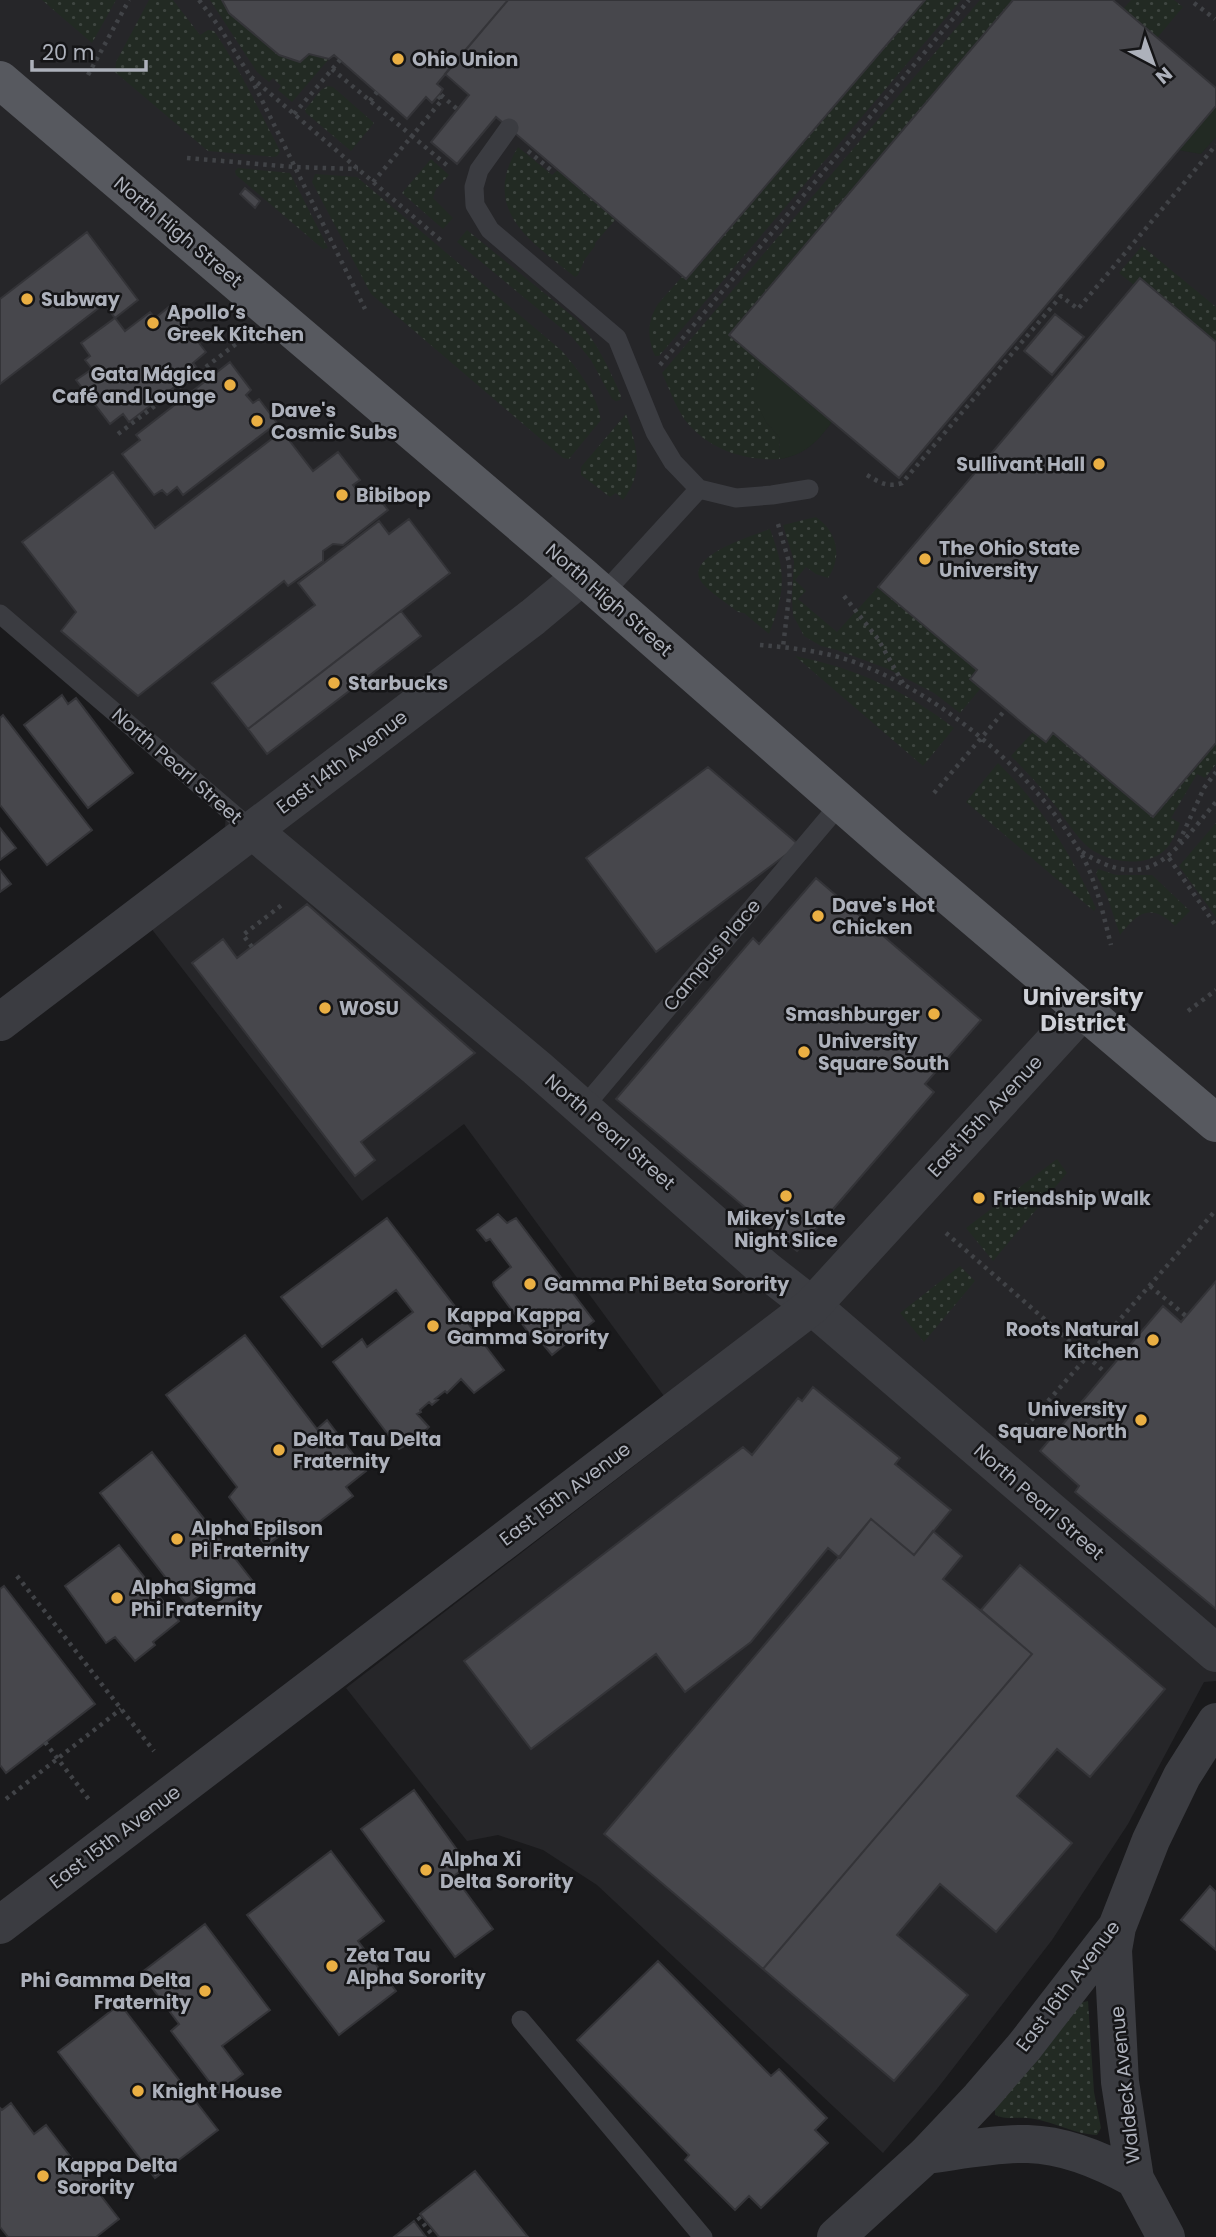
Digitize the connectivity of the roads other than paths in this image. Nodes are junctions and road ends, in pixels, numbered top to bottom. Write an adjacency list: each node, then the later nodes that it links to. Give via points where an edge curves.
1 (0, 80): 5 (main road, North High Street)
2 (515, 136): 3 (lane, via 479,170 475,205 490,230 614,335 655,432 673,462)
3 (699, 489): 4 (lane, via 736,498); 5 (lane)
4 (809, 489)
5 (593, 585): 7 (main road, North High Street); 8 (street, East 14th Avenue, via 533,617)
6 (0, 614): 8 (lane, North Pearl Street)
7 (841, 803): 9 (main road, North High Street); 11 (lane, Campus Place)
8 (252, 830): 10 (street, East 14th Avenue); 11 (street, North Pearl Street)
9 (1083, 1010): 12 (main road, North High Street); 13 (street, East 15th Avenue)
10 (0, 1022)
11 (583, 1108): 13 (street, North Pearl Street)
12 (1216, 1123)
13 (812, 1306): 14 (street, North Pearl Street); 16 (street, East 15th Avenue)
14 (1216, 1653)
15 (1216, 1722): 17 (street, East 16th Avenue, via 1150,1840)
16 (0, 1925)
17 (1116, 1927): 19 (street, East 16th Avenue, via 1024,2047); 20 (street, Waldeck Avenue, via 1112,1950 1120,2082)
18 (521, 2020): 21 (lane)
19 (926, 2155): 20 (street, via 1029,2144 1103,2161); 22 (street, East 16th Avenue)
20 (1135, 2179): 23 (street, Waldeck Avenue)
21 (703, 2237)
22 (836, 2237)
23 (1166, 2237)

